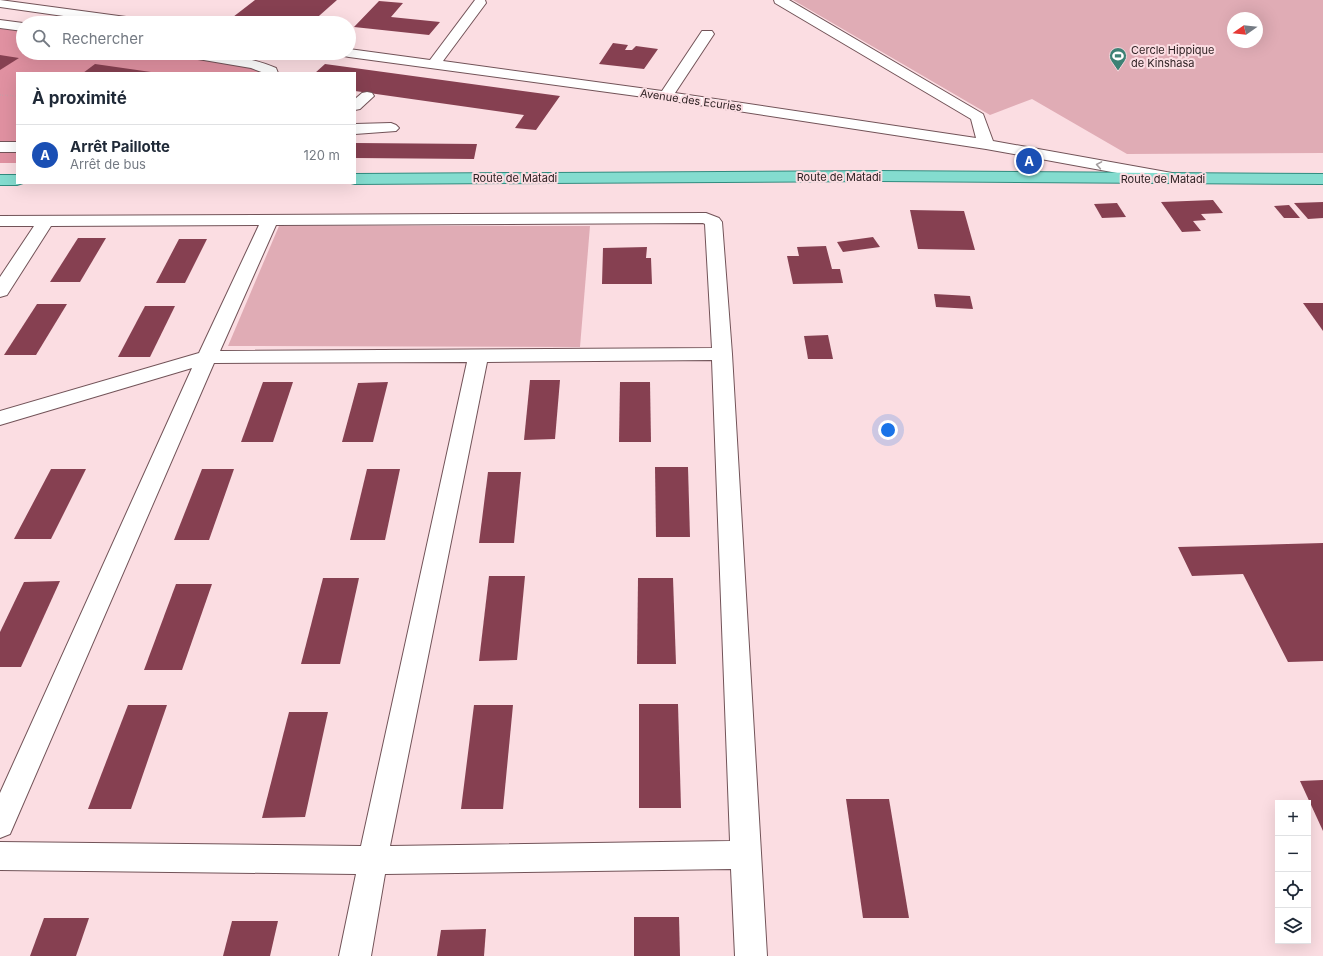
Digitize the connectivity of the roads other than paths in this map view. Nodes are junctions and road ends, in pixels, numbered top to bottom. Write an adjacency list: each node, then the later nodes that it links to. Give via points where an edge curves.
1 (780, 0): 17 (street, via 978,117)
2 (0, 3): 4 (street)
3 (480, 3): 10 (street)
4 (92, 16)
5 (0, 24): 6 (street)
6 (16, 26)
7 (707, 34): 13 (street)
8 (356, 54): 10 (street, Avenue des Ecuries)
9 (229, 60): 11 (street, via 254,64)
10 (433, 65): 13 (street, Avenue des Ecuries)
11 (271, 72)
12 (367, 96): 14 (street)
13 (666, 96): 17 (street, Avenue des Ecuries)
14 (356, 105)
15 (390, 128): 16 (street)
16 (356, 130)
17 (986, 144): 20 (street, Avenue des Ecuries)
18 (16, 147): 19 (street)
19 (0, 148)
20 (1032, 152): 21 (street); 23 (street, Avenue des Ecuries, one-way to 20)
21 (1032, 178): 22 (main road, Route de Matadi, via 880,176); 23 (main road, Route de Matadi)
22 (356, 179)
23 (1178, 179): 24 (main road, Route de Matadi)
24 (1323, 179)
25 (0, 180): 26 (main road)
26 (16, 180)
27 (270, 220): 29 (street); 31 (street, via 709,219 714,224); 33 (street)
28 (0, 221): 29 (street)
29 (46, 221): 30 (street)
30 (0, 291)
31 (722, 354): 32 (street); 36 (street)
32 (478, 355): 33 (street); 38 (street)
33 (207, 357): 34 (street); 35 (street)
34 (0, 418)
35 (0, 825)
36 (745, 855): 38 (street); 40 (street)
37 (0, 856): 38 (street)
38 (373, 860): 39 (street)
39 (355, 956)
40 (752, 956)

